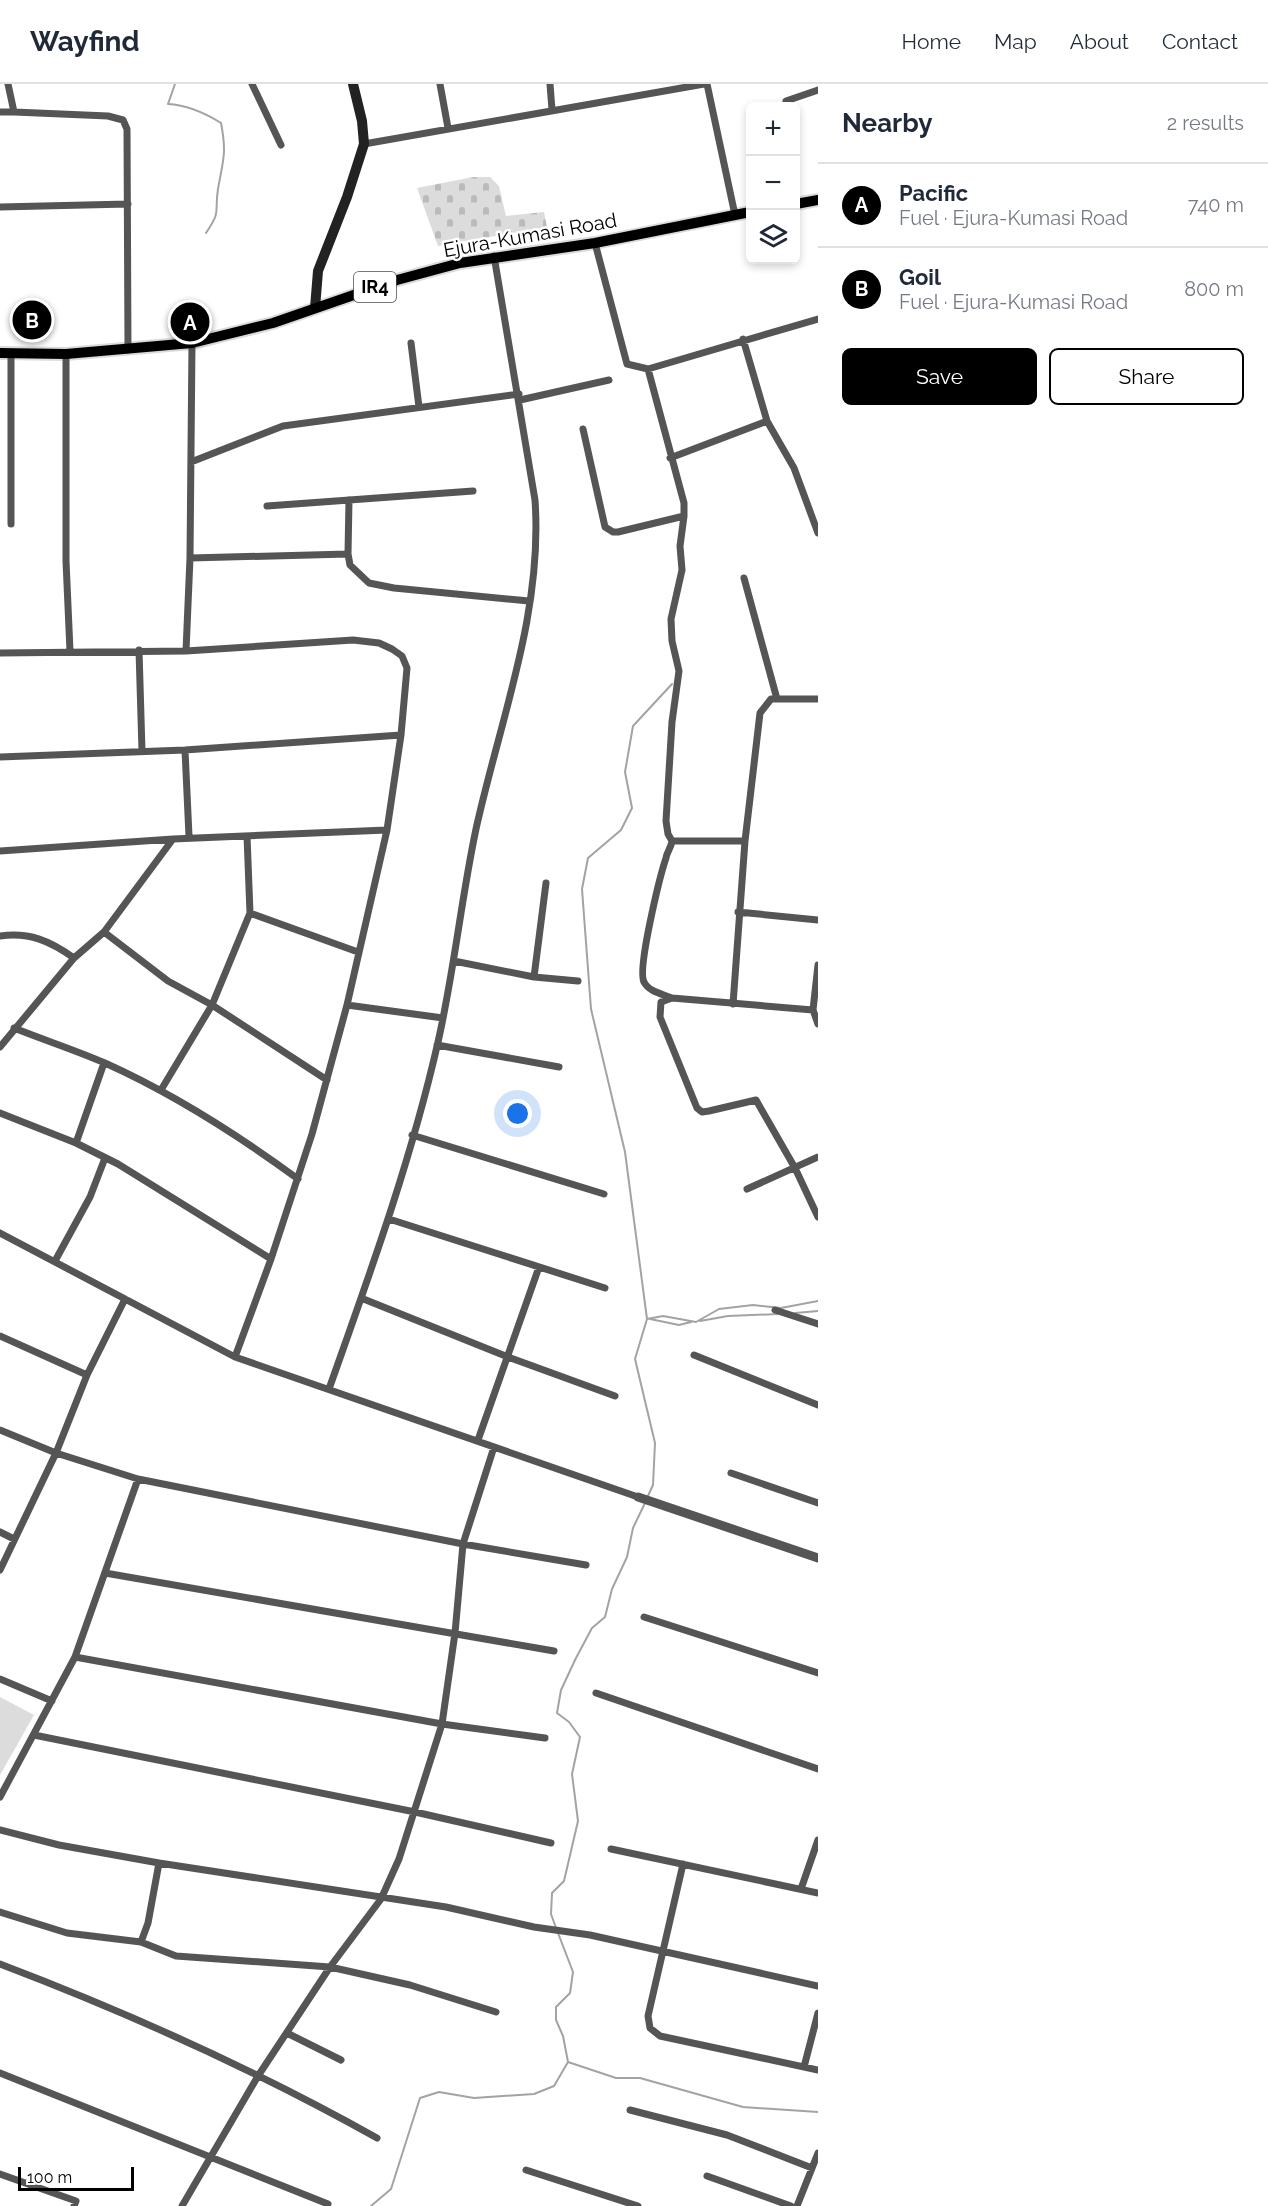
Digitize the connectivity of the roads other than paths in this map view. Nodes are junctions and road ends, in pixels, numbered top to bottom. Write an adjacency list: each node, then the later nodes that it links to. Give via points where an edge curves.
1 (8, 84): 11 (street)
2 (252, 84): 14 (street)
3 (352, 84): 13 (main road)
4 (440, 84): 12 (street)
5 (550, 84): 9 (street)
6 (705, 84): 9 (street); 20 (street)
7 (818, 90): 8 (street)
8 (786, 101)
9 (552, 110): 12 (street)
10 (0, 112): 11 (street)
11 (14, 112): 17 (street, via 123,120 127,129)
12 (448, 128): 13 (street)
13 (364, 144): 23 (main road, via 318,271)
14 (281, 145)
15 (818, 200): 16 (main road)
16 (800, 203)
17 (128, 204): 18 (street); 28 (street)
18 (0, 207)
19 (746, 213): 20 (main road, Ejura-Kumasi Road / IR4)
20 (735, 215): 21 (main road, Ejura-Kumasi Road / IR4)
21 (595, 243): 22 (main road, Ejura-Kumasi Road / IR4); 31 (street, via 627,364)
22 (494, 256): 23 (main road, Ejura-Kumasi Road / IR4, via 397,280); 33 (street)
23 (315, 308): 27 (main road, Ejura-Kumasi Road / IR4)
24 (818, 319): 25 (street)
25 (743, 339): 31 (street); 35 (street)
26 (411, 342): 34 (street)
27 (192, 343): 28 (main road, Ejura-Kumasi Road / IR4); 38 (street)
28 (128, 350): 30 (main road, Ejura-Kumasi Road / IR4)
29 (5, 353): 30 (main road, Ejura-Kumasi Road / IR4); 43 (street)
30 (66, 354): 50 (street)
31 (648, 369): 37 (street)
32 (609, 380): 33 (street)
33 (519, 397): 34 (street); 48 (street, via 537,529)
34 (419, 407): 38 (street, via 283,426)
35 (768, 421): 37 (street); 44 (street, via 794,468)
36 (583, 429): 42 (street, via 608,530 618,532)
37 (670, 458): 42 (street, via 684,503)
38 (190, 462): 46 (street)
39 (473, 491): 40 (street)
40 (349, 500): 41 (street); 45 (street)
41 (267, 506)
42 (684, 516): 63 (street, via 682,570 671,619 679,671 666,821)
43 (11, 524)
44 (818, 533)
45 (348, 554): 46 (street); 48 (street, via 350,566 369,583)
46 (190, 558): 51 (street)
47 (744, 578): 53 (street)
48 (529, 602): 74 (street, via 519,667 477,828)
49 (139, 650): 50 (street); 51 (street); 57 (street)
50 (70, 651): 52 (street)
51 (186, 651): 55 (street, via 353,640 379,643 402,656 407,668)
52 (0, 653)
53 (777, 699): 54 (street); 64 (street, via 771,699 760,713)
54 (818, 699)
55 (401, 735): 56 (street); 59 (street)
56 (185, 750): 57 (street); 60 (street)
57 (142, 751): 58 (street)
58 (0, 757)
59 (387, 830): 61 (street); 72 (street)
60 (189, 836): 61 (street); 62 (street)
61 (247, 836): 68 (street)
62 (174, 839): 65 (street); 70 (street)
63 (672, 841): 64 (street); 78 (street, via 642,972 648,988)
64 (745, 841): 67 (street)
65 (0, 851)
66 (546, 883): 76 (street)
67 (738, 912): 69 (street); 79 (street)
68 (250, 914): 72 (street); 80 (street)
69 (818, 920)
70 (104, 932): 73 (street); 80 (street, via 168,981)
71 (0, 936): 73 (street, via 34,936 53,943)
72 (358, 952): 81 (street)
73 (74, 958): 85 (street)
74 (454, 961): 76 (street); 83 (street)
75 (818, 965): 82 (street)
76 (534, 976): 77 (street)
77 (578, 981)
78 (672, 998): 79 (street); 97 (street, via 661,1002 660,1017 697,1108 702,1112 756,1100)
79 (732, 1004): 82 (street)
80 (212, 1005): 90 (street); 91 (street)
81 (347, 1005): 83 (street); 90 (street)
82 (813, 1010): 84 (street)
83 (443, 1018): 86 (street)
84 (818, 1024)
85 (14, 1028): 87 (street); 88 (street)
86 (438, 1045): 89 (street); 93 (street)
87 (0, 1047)
88 (104, 1063): 91 (street); 94 (street)
89 (559, 1067)
90 (327, 1080): 98 (street)
91 (160, 1090): 98 (street, via 253,1146)
92 (0, 1113): 94 (street)
93 (412, 1135): 100 (street); 102 (street)
94 (76, 1143): 96 (street)
95 (818, 1157): 97 (street)
96 (105, 1158): 104 (street); 105 (street, via 90,1197)
97 (795, 1168): 99 (street); 101 (street)
98 (298, 1179): 104 (street)
99 (747, 1190)
100 (604, 1194)
101 (818, 1217)
102 (388, 1219): 106 (street); 108 (street)
103 (0, 1233): 105 (street)
104 (271, 1259): 114 (street)
105 (54, 1261): 109 (street)
106 (539, 1267): 107 (street); 115 (street)
107 (605, 1287)
108 (361, 1298): 115 (street); 117 (street)
109 (125, 1299): 114 (street); 116 (street)
110 (776, 1310): 111 (street)
111 (818, 1324)
112 (0, 1336): 116 (street)
113 (694, 1355): 119 (street)
114 (235, 1357): 117 (street)
115 (508, 1357): 118 (street); 121 (street)
116 (87, 1375): 123 (street)
117 (329, 1389): 121 (street)
118 (615, 1396)
119 (818, 1405)
120 (0, 1430): 123 (street)
121 (478, 1440): 122 (street)
122 (494, 1447): 126 (street); 130 (street)
123 (56, 1453): 125 (street); 129 (street)
124 (731, 1473): 127 (street)
125 (138, 1479): 130 (street); 134 (street)
126 (638, 1497): 131 (street)
127 (818, 1503)
128 (0, 1532): 129 (street)
129 (14, 1539): 133 (street)
130 (463, 1544): 132 (street); 136 (street)
131 (818, 1558)
132 (586, 1565)
133 (0, 1570)
134 (105, 1573): 136 (street); 138 (street)
135 (644, 1617): 139 (street)
136 (455, 1633): 137 (street); 143 (street)
137 (554, 1651)
138 (75, 1658): 142 (street); 143 (street)
139 (818, 1673)
140 (0, 1679): 142 (street)
141 (596, 1693): 146 (street)
142 (52, 1701): 144 (street)
143 (442, 1724): 145 (street); 148 (street)
144 (34, 1735): 147 (street); 148 (street)
145 (545, 1738)
146 (818, 1769)
147 (0, 1797)
148 (416, 1812): 151 (street); 157 (street)
149 (0, 1830): 153 (street)
150 (818, 1840): 155 (street)
151 (550, 1843)
152 (611, 1849): 154 (street)
153 (159, 1863): 157 (street); 159 (street)
154 (683, 1864): 155 (street); 160 (street)
155 (801, 1890): 156 (street)
156 (818, 1893)
157 (381, 1899): 160 (street, via 590,1935); 162 (street)
158 (0, 1912): 159 (street, via 67,1933)
159 (141, 1942): 162 (street, via 176,1956)
160 (664, 1953): 163 (street); 168 (street, via 648,2016 654,2032)
161 (0, 1964): 171 (street, via 89,1998)
162 (330, 1968): 164 (street, via 411,1985); 166 (street)
163 (818, 1986)
164 (496, 2012)
165 (818, 2013): 168 (street)
166 (287, 2033): 167 (street); 171 (street)
167 (341, 2060)
168 (804, 2067): 169 (street)
169 (818, 2070)
170 (0, 2073): 175 (street)
171 (258, 2076): 173 (street); 175 (street)
172 (630, 2110): 176 (street, via 727,2135)
173 (377, 2138)
174 (818, 2153): 176 (street)
175 (210, 2157): 180 (street); 182 (street)
176 (812, 2168): 185 (street)
177 (526, 2170): 183 (street)
178 (0, 2174): 181 (street, via 76,2201)
179 (707, 2176): 184 (street)
180 (328, 2204)
181 (74, 2206)
182 (182, 2206)
183 (638, 2206)
184 (791, 2206)
185 (797, 2206)

